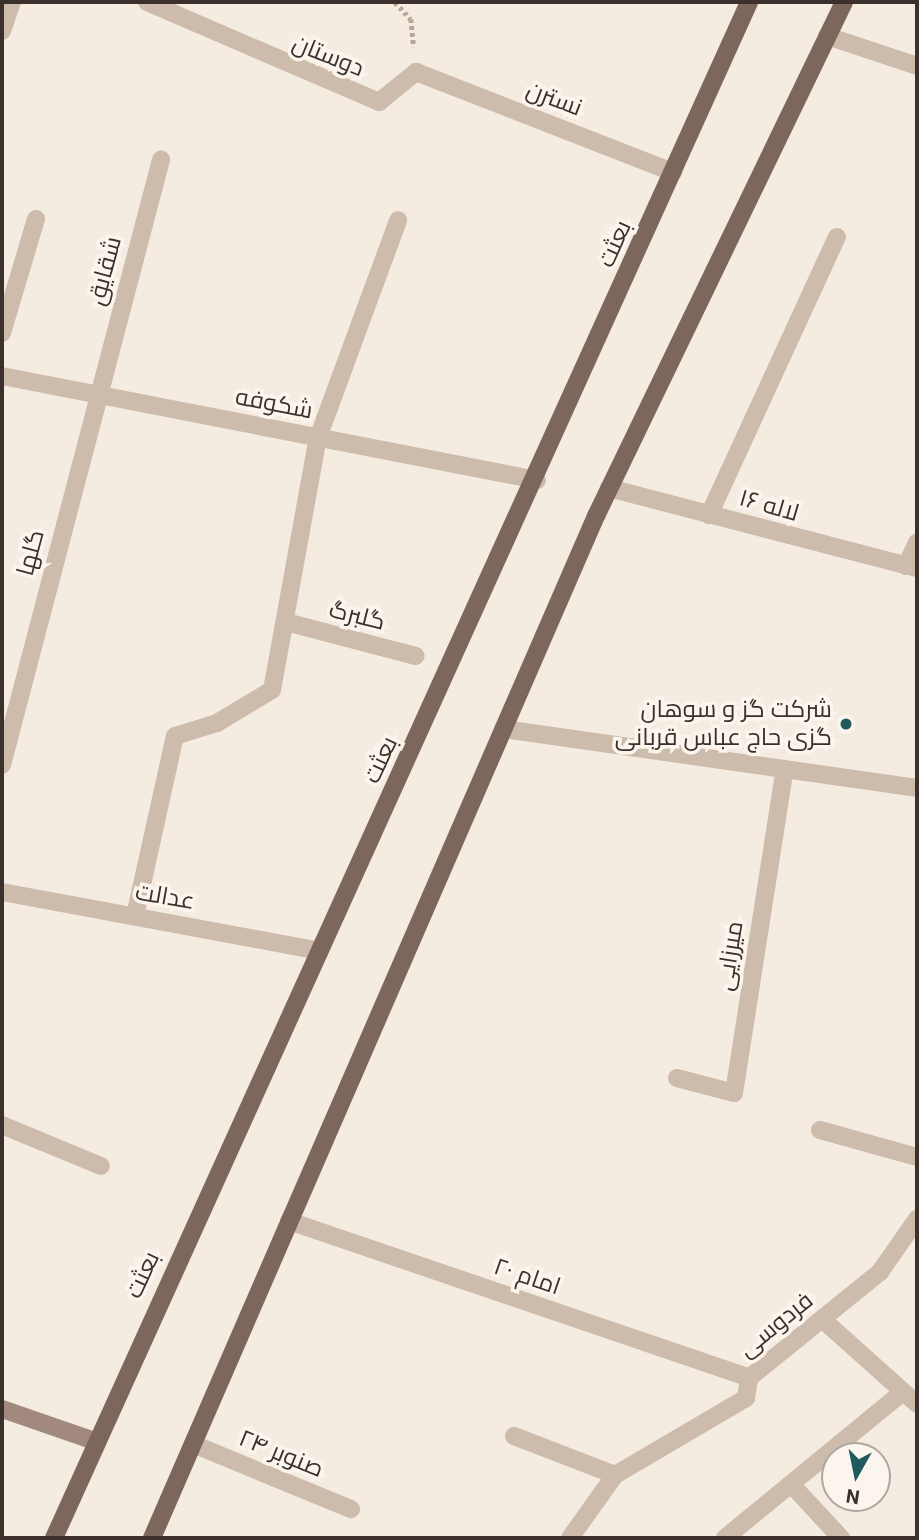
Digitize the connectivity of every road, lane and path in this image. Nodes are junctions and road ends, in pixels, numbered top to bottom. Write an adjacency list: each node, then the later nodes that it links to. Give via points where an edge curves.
1 (12, 2): 6 (street)
2 (147, 2): 9 (street, دوستان, via 379,102)
3 (395, 2): 9 (path, via 411,19)
4 (749, 2): 11 (main road, بعثت)
5 (844, 2): 7 (main road)
6 (2, 31)
7 (827, 36): 8 (street); 20 (main road)
8 (917, 66)
9 (416, 72): 11 (street, نسترن)
10 (160, 160): 17 (street, شقایق)
11 (674, 172): 19 (main road, بعثت)
12 (36, 219): 15 (street)
13 (398, 220): 18 (street)
14 (837, 237): 21 (street)
15 (2, 332)
16 (2, 376): 17 (street, شکوفه)
17 (98, 395): 18 (street, شکوفه); 27 (street, گلها)
18 (318, 438): 19 (street, شکوفه); 24 (street)
19 (537, 480): 32 (main road, بعثت)
20 (609, 488): 21 (street, لاله ۱۶); 26 (main road)
21 (709, 515): 23 (street, لاله ۱۶)
22 (917, 542): 23 (street)
23 (912, 567)
24 (286, 622): 25 (street, گلبرگ); 31 (street, via 272,690 217,723 175,736)
25 (416, 656)
26 (503, 729): 28 (street); 39 (main road)
27 (2, 765)
28 (785, 769): 29 (street); 33 (street, میرزایی, via 734,1093)
29 (917, 788)
30 (2, 891): 31 (street, عدالت)
31 (135, 916): 32 (street, عدالت)
32 (320, 951): 46 (main road, بعثت)
33 (677, 1078)
34 (2, 1125): 37 (street)
35 (820, 1130): 36 (street)
36 (917, 1157)
37 (101, 1166)
38 (917, 1219): 40 (street, فردوسی, via 880,1272)
39 (289, 1221): 41 (street, امام ۲۰); 47 (main road)
40 (822, 1319): 41 (street, فردوسی); 42 (street)
41 (749, 1378): 48 (street, فردوسی, via 746,1398)
42 (903, 1392): 43 (street); 49 (street)
43 (917, 1404)
44 (2, 1409): 46 (street)
45 (514, 1436): 48 (street)
46 (95, 1441): 51 (main road, بعثت)
47 (193, 1444): 50 (street, صنوبر ۲۴); 52 (main road)
48 (614, 1475): 53 (street, فردوسی)
49 (791, 1484): 54 (street); 55 (street)
50 (351, 1509)
51 (54, 1538)
52 (152, 1538)
53 (570, 1538)
54 (725, 1538)
55 (841, 1538)

